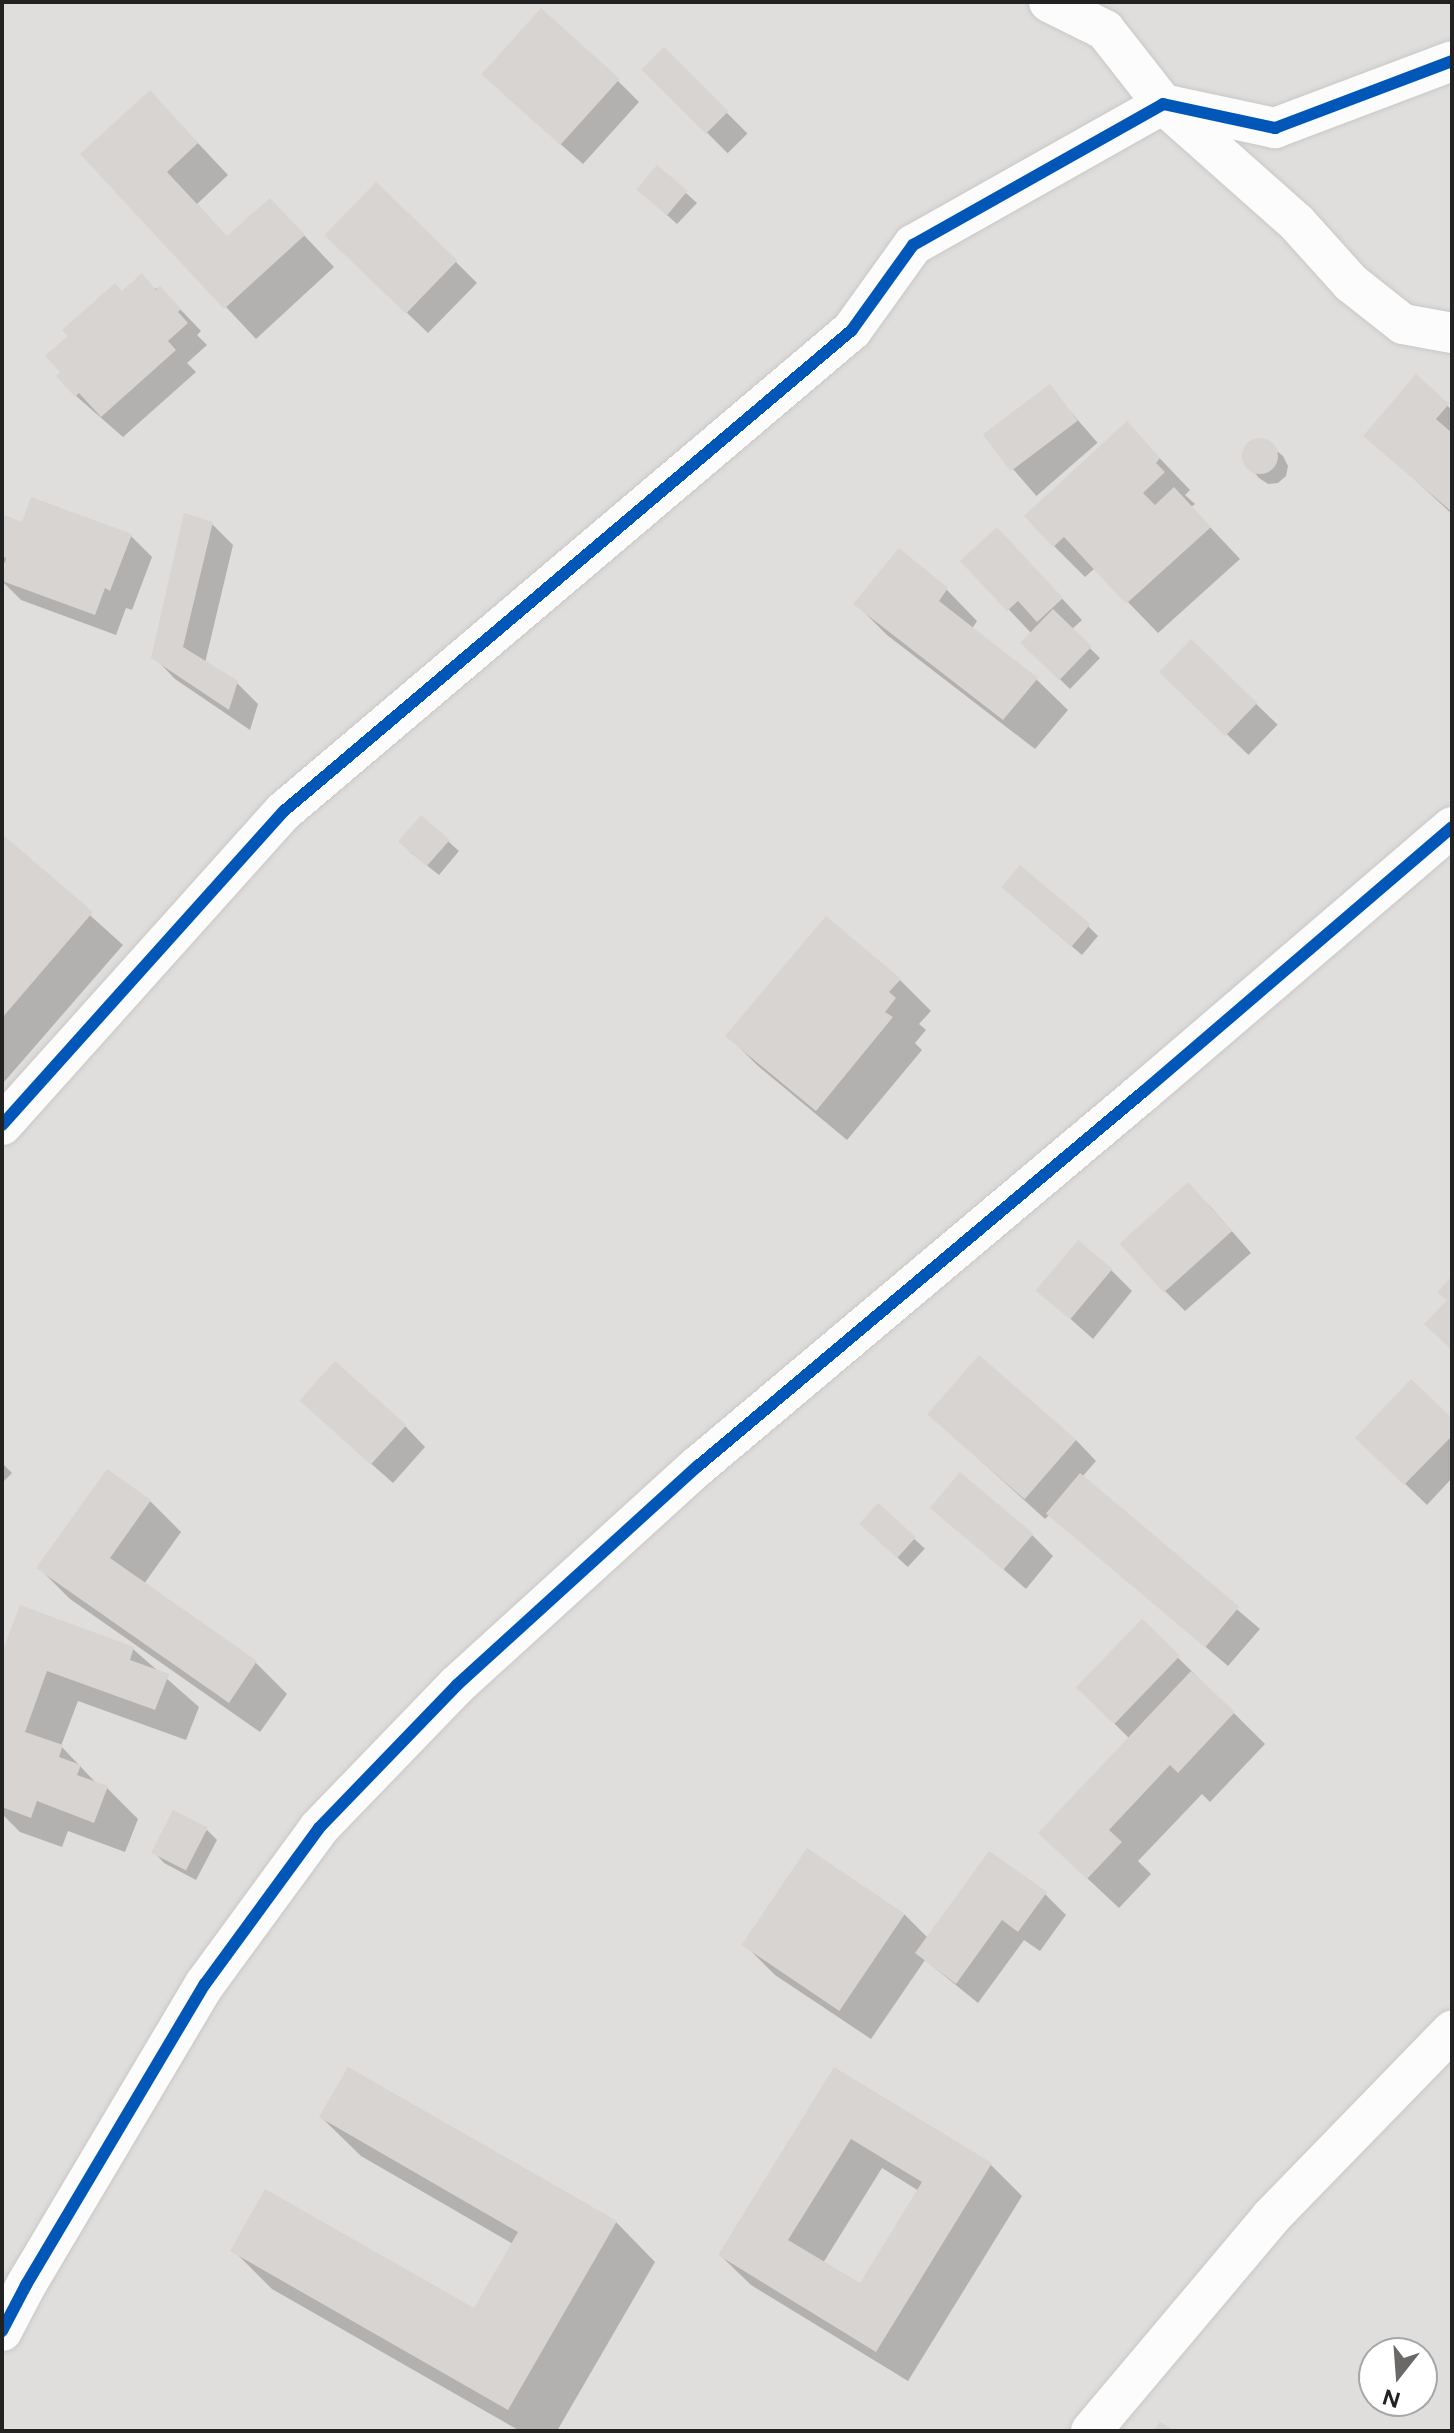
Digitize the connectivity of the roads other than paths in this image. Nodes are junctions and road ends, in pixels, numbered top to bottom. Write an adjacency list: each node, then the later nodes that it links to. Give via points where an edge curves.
1 (1049, 2): 3 (street, via 1105,30)
2 (1452, 61): 3 (street, via 1275,128)
3 (1163, 104): 4 (street, via 1296,222 1351,283 1403,324); 6 (street, via 913,245 852,330 284,811)
4 (1452, 333)
5 (1452, 827): 8 (street, via 698,1466 457,1685 319,1828 205,1984)
6 (2, 1125)
7 (1452, 2031): 9 (street, via 1271,2217)
8 (2, 2331)
9 (1091, 2431)

